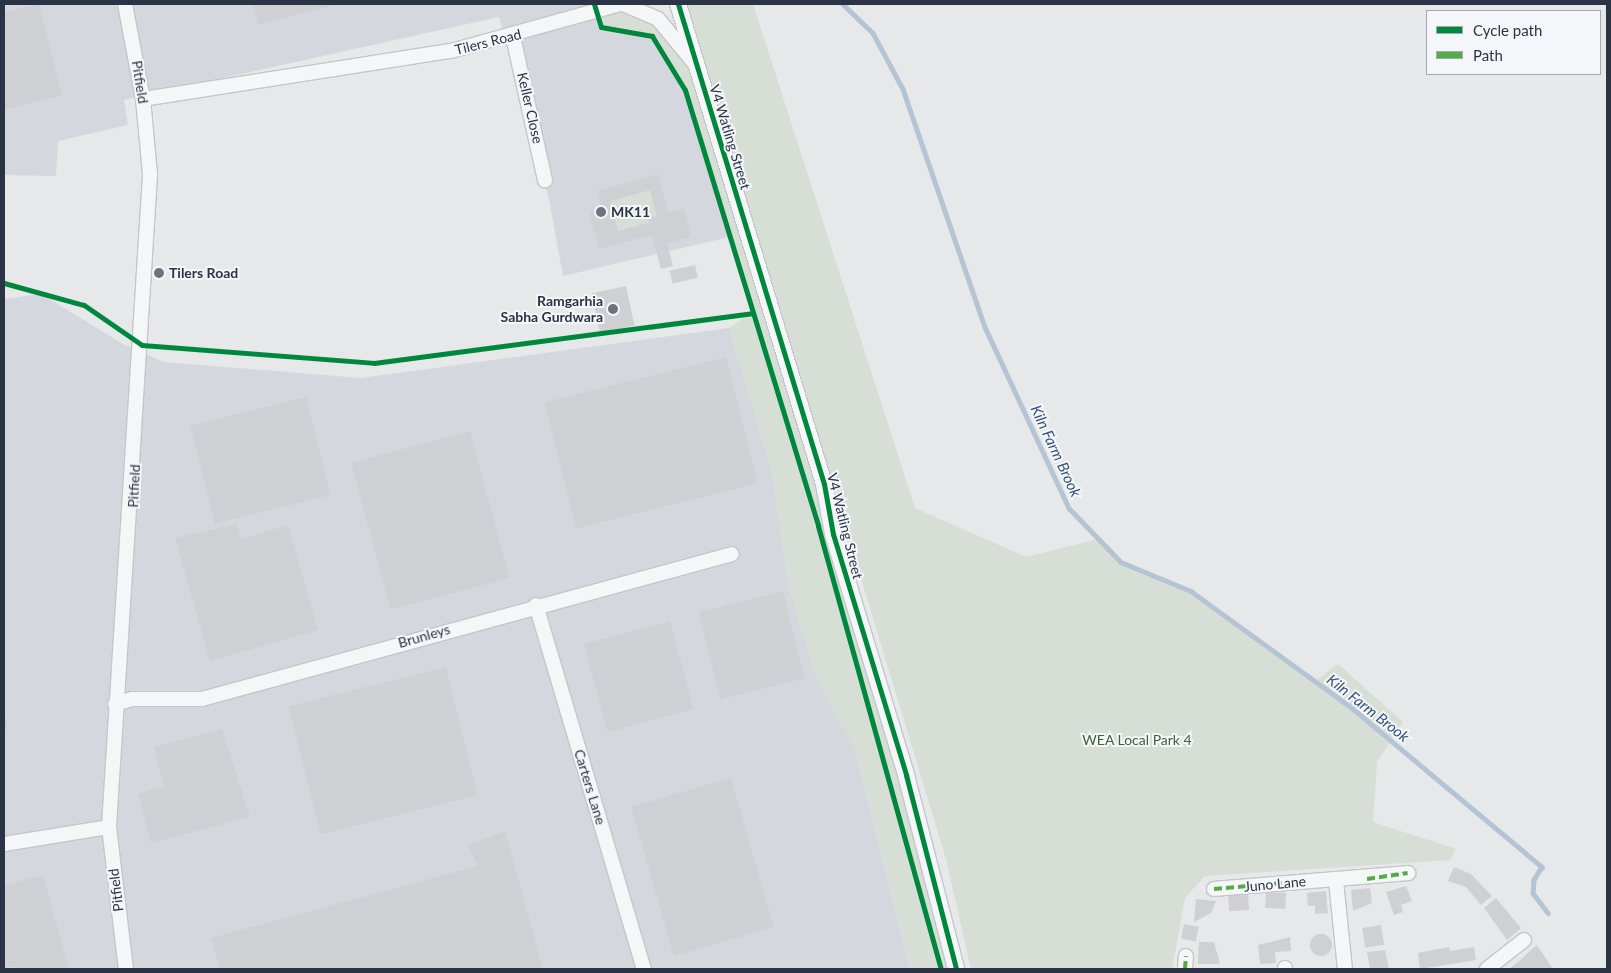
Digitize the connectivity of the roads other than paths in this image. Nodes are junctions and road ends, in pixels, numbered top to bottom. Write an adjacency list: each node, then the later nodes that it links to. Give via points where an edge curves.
1 (125, 4): 6 (street, Pitfield)
2 (622, 4): 4 (street, Tilers Road); 5 (street, via 658,19)
3 (678, 4): 5 (street, V4 Watling Street)
4 (513, 37): 6 (street, Tilers Road, via 353,70); 7 (street, Keller Close)
5 (696, 65): 19 (street, V4 Watling Street, via 824,484 833,534 906,775)
6 (143, 99): 10 (street, Pitfield, via 150,175 130,543)
7 (545, 180)
8 (732, 554): 9 (street, Brunleys)
9 (536, 605): 10 (street, Brunleys, via 202,699 132,699); 18 (street, Carters Lane)
10 (116, 704): 11 (street, Pitfield)
11 (109, 827): 12 (street); 17 (street, Pitfield)
12 (4, 844)
13 (1408, 873): 14 (street, Juno Lane)
14 (1336, 881): 15 (street, Juno Lane); 20 (street)
15 (1214, 889)
16 (1524, 940): 21 (street)
17 (126, 969)
18 (644, 969)
19 (956, 969)
20 (1345, 969)
21 (1487, 969)

